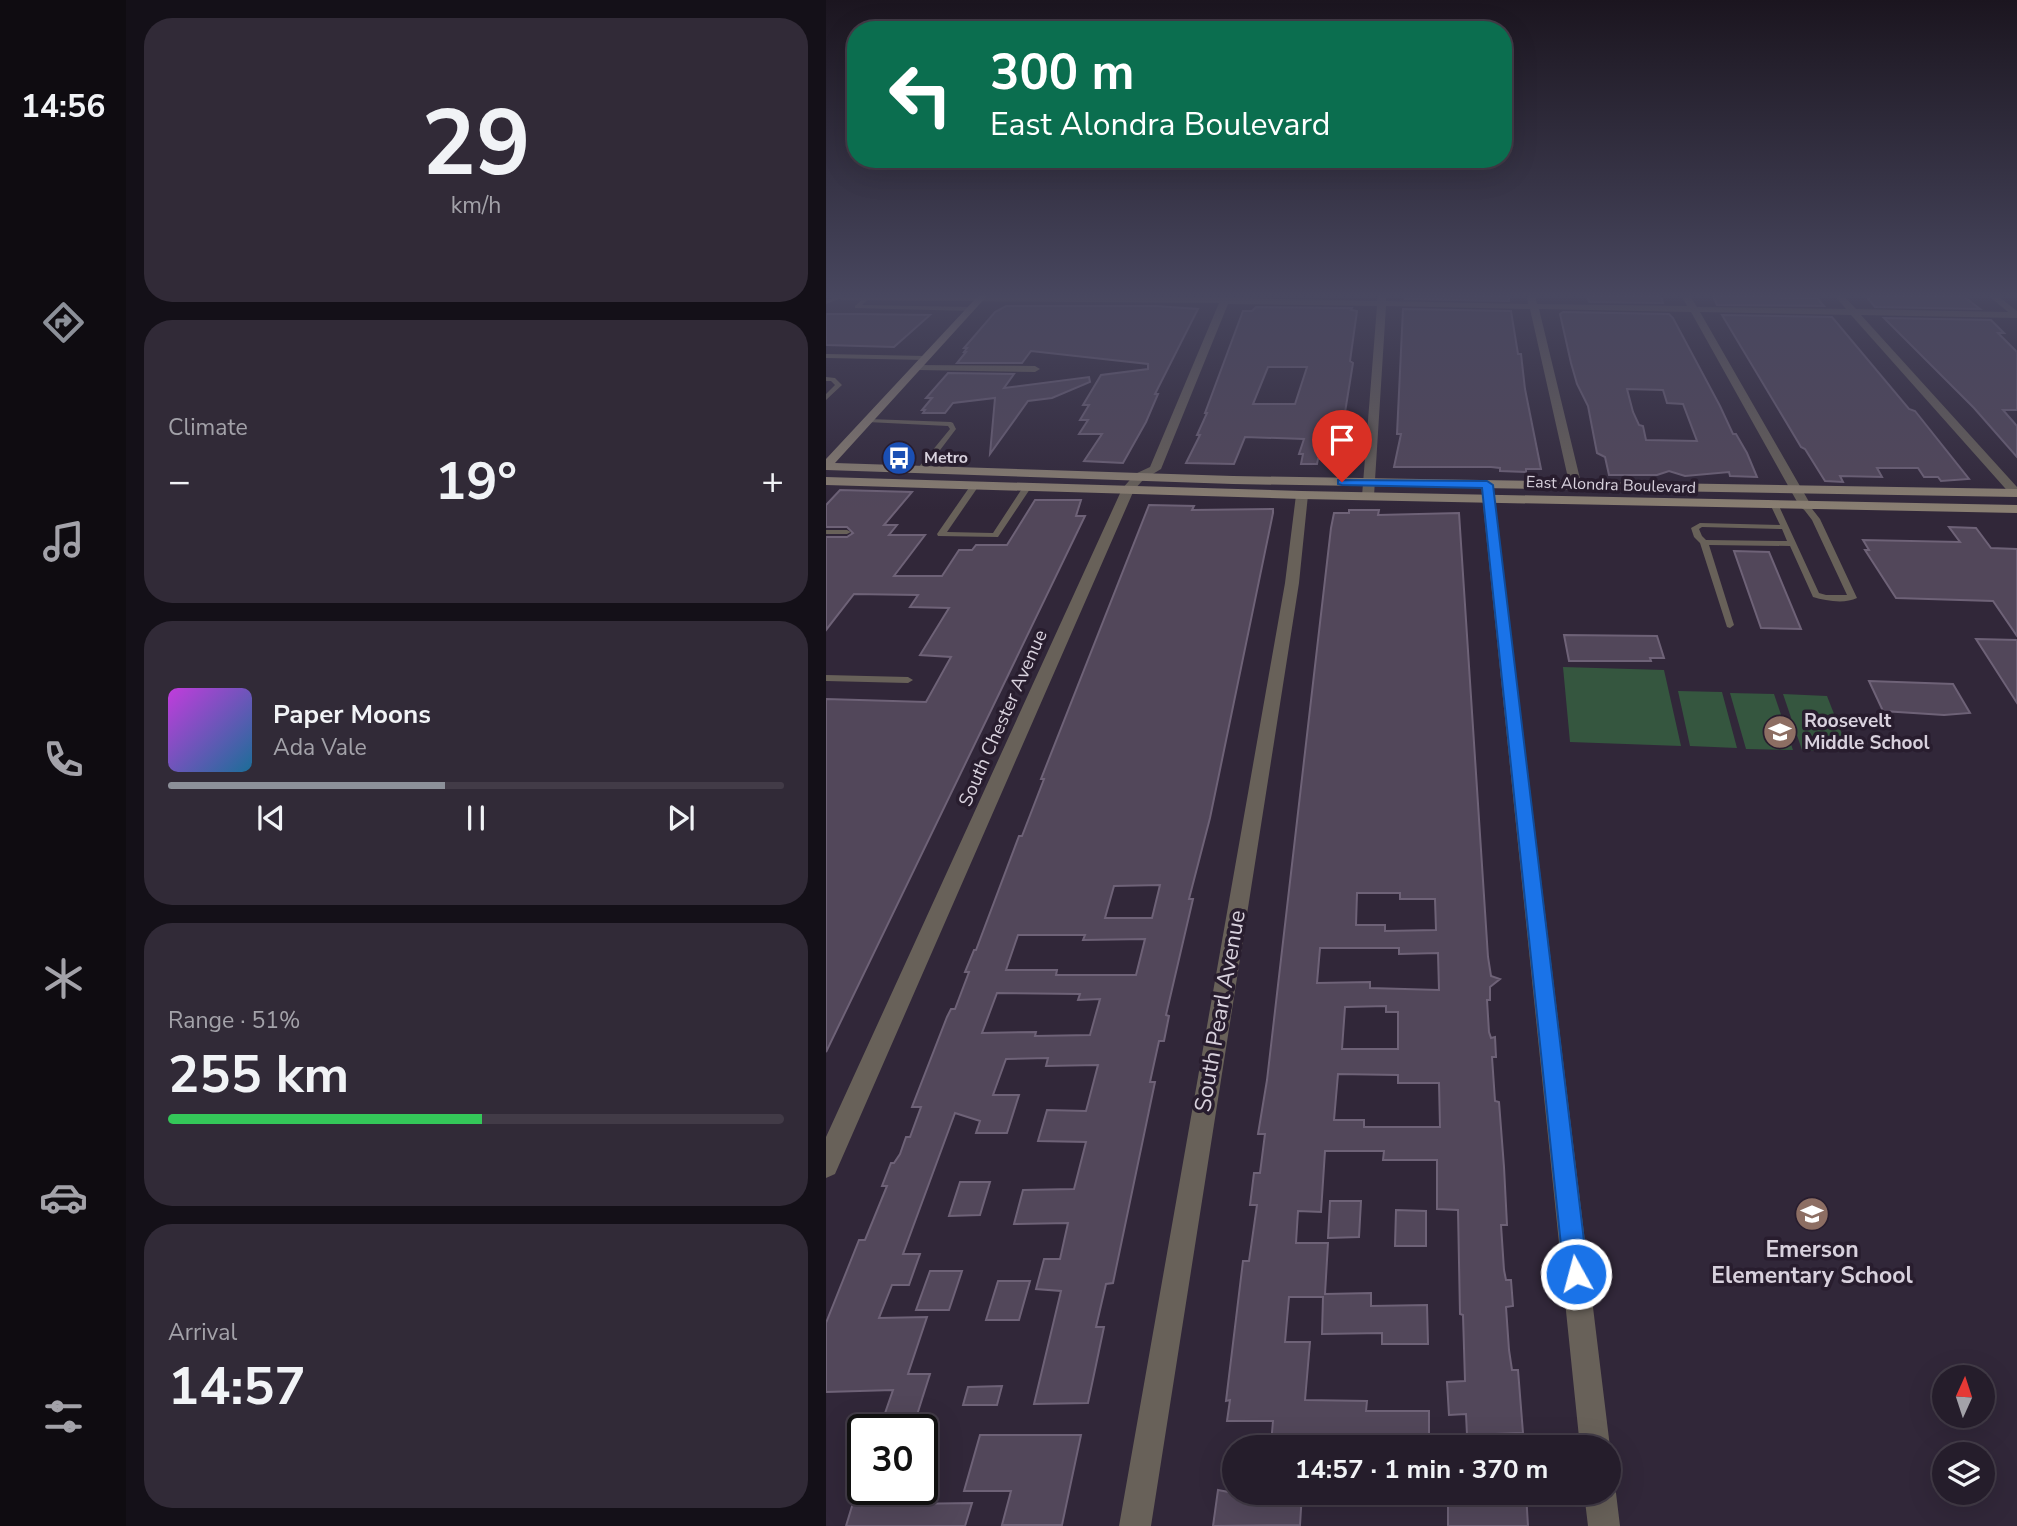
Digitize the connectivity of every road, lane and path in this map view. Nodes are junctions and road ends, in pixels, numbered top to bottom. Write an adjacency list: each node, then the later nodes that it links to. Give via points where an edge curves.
1 (917, 367): 11 (main road)
2 (1006, 367): 8 (street)
3 (1197, 367): 15 (street, South Chester Avenue, via 1155,469)
4 (1377, 367): 19 (street)
5 (1548, 367): 18 (street)
6 (1728, 367): 20 (street)
7 (1903, 367): 22 (street)
8 (1035, 369)
9 (826, 379): 10 (lane, via 839,385)
10 (826, 398)
11 (869, 421): 12 (main road); 13 (lane, via 951,424 953,429)
12 (826, 466): 13 (main road, East Alondra Boulevard)
13 (922, 468): 15 (main road, East Alondra Boulevard)
14 (826, 481): 16 (main road, East Alondra Boulevard)
15 (1133, 483): 17 (main road, East Alondra Boulevard); 19 (main road, East Alondra Boulevard); 23 (main road, East Alondra Boulevard); 35 (street, South Chester Avenue)
16 (976, 484): 17 (main road, East Alondra Boulevard); 17 (lane, via 941,534 995,535)
17 (1028, 486)
18 (1576, 487): 20 (main road, East Alondra Boulevard); 21 (main road, East Alondra Boulevard)
19 (1368, 489): 21 (main road, East Alondra Boulevard); 23 (main road, East Alondra Boulevard)
20 (1799, 491): 22 (main road, East Alondra Boulevard); 25 (street)
21 (1488, 492): 24 (main road, East Alondra Boulevard); 36 (street)
22 (2017, 494)
23 (1302, 495): 38 (street, South Pearl Avenue, via 1292,583)
24 (1775, 506): 25 (main road, East Alondra Boulevard); 27 (lane)
25 (1806, 507): 26 (main road, East Alondra Boulevard); 31 (lane, via 1853,598 1816,595)
26 (2017, 509)
27 (1785, 527): 30 (lane, via 1696,526); 31 (lane)
28 (826, 532): 29 (lane)
29 (847, 532)
30 (1704, 542): 31 (lane); 32 (lane)
31 (1792, 544)
32 (1730, 625)
33 (826, 678): 34 (lane)
34 (908, 680)
35 (826, 1165)
36 (1594, 1435)
37 (1602, 1505): 39 (street)
38 (1135, 1526)
39 (1604, 1526)

